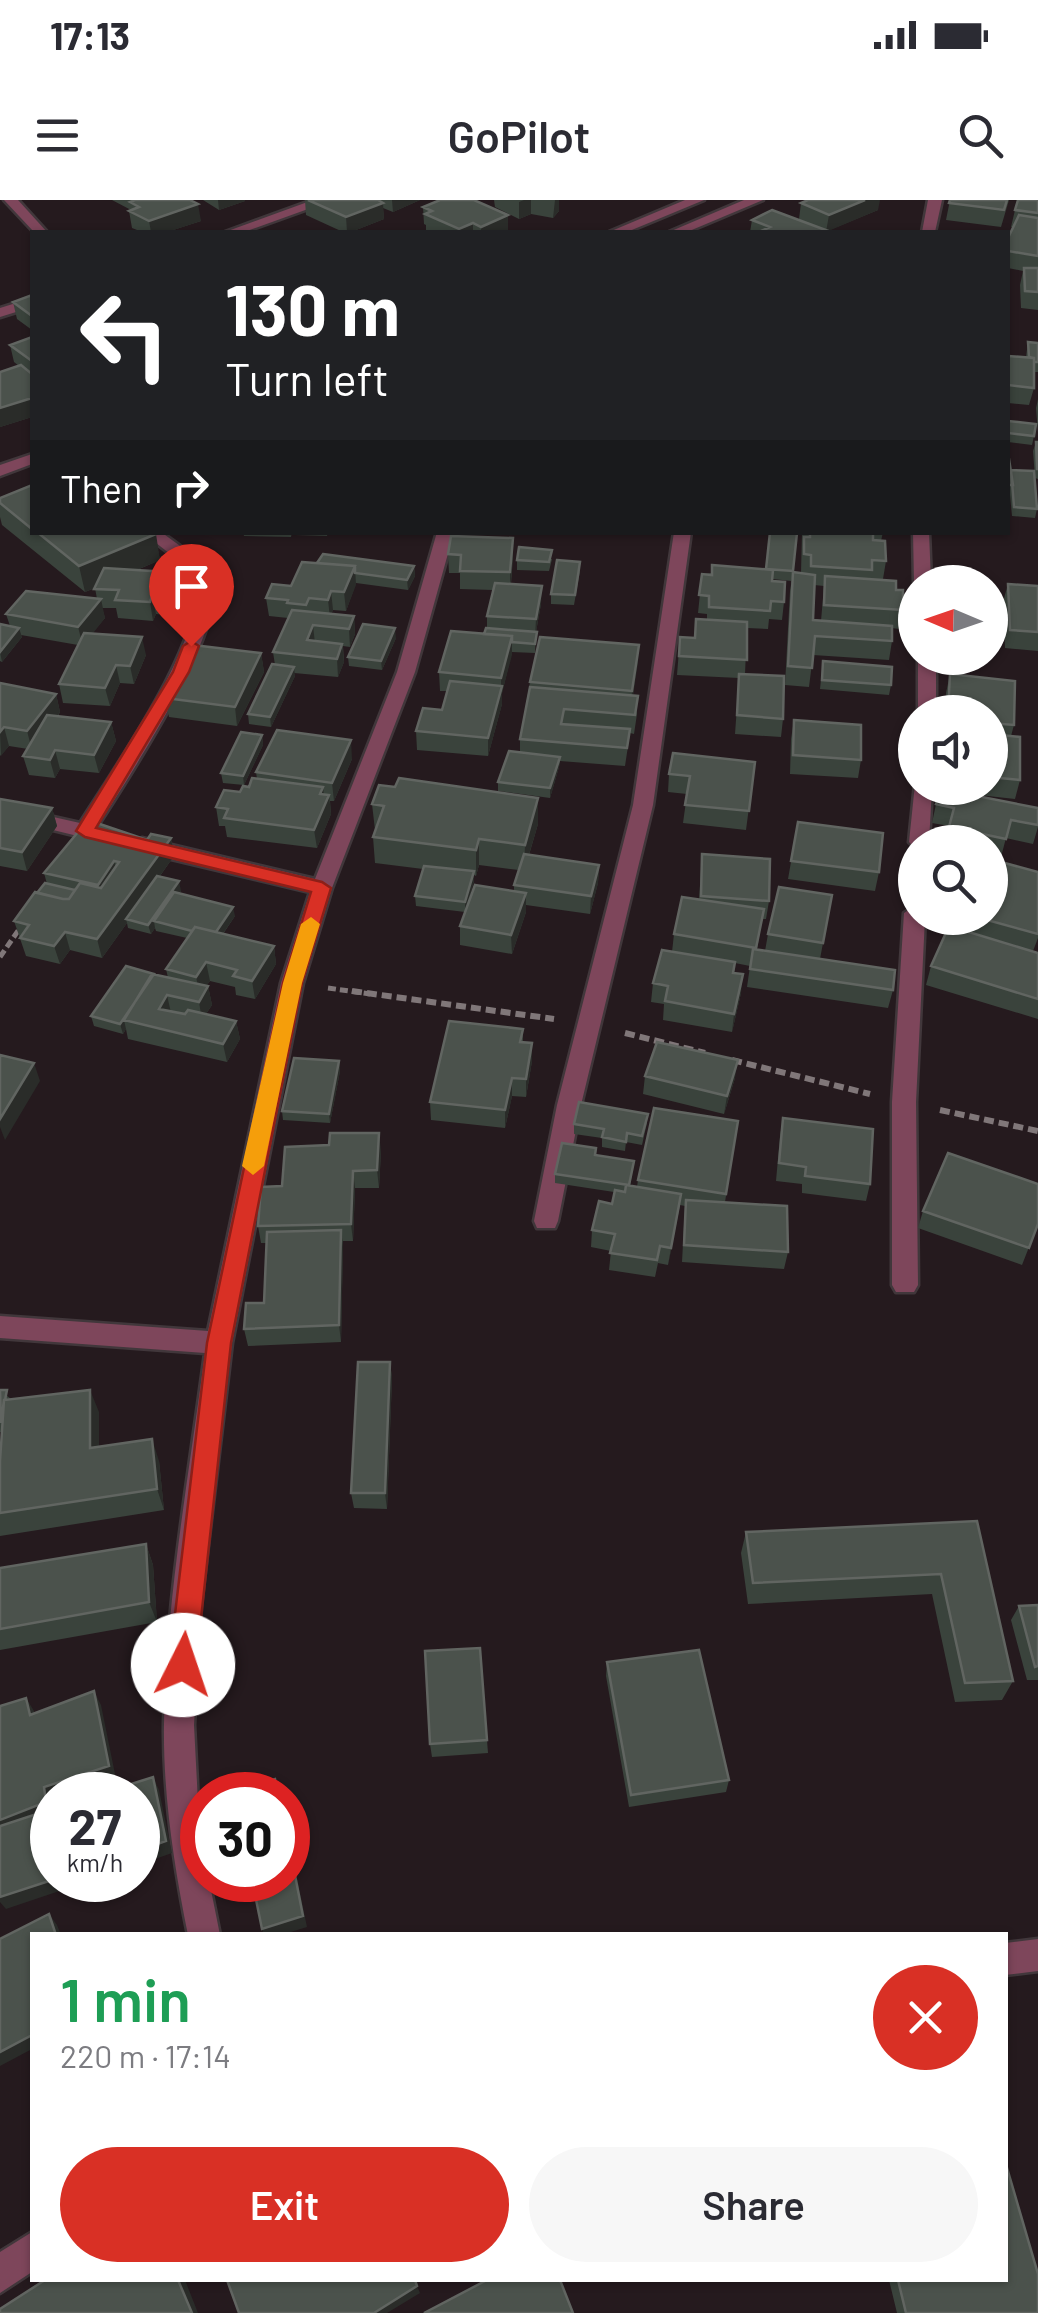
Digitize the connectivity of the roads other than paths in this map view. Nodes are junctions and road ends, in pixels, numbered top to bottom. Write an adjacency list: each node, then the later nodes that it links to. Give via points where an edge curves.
1 (11, 200): 6 (street)
2 (326, 200): 7 (street)
3 (697, 200): 8 (street)
4 (756, 200): 9 (street)
5 (934, 200): 10 (street)
6 (39, 230)
7 (238, 230)
8 (621, 230)
9 (681, 230)
10 (928, 230)
11 (30, 303): 12 (street)
12 (0, 313)
13 (30, 460): 14 (street)
14 (0, 472)
15 (154, 535): 21 (street, via 206,573 211,592 181,672)
16 (445, 535): 22 (street, via 406,672)
17 (683, 535): 24 (street, via 642,805)
18 (921, 535): 19 (street)
19 (922, 565)
20 (0, 811): 21 (street)
21 (85, 831): 22 (street)
22 (322, 888): 27 (street, via 292,983)
23 (914, 935): 25 (street, via 904,1102)
24 (546, 1221)
25 (905, 1285)
26 (0, 1327): 27 (street)
27 (219, 1343): 28 (street, via 178,1725 187,1852)
28 (203, 1932)
29 (1038, 1955): 30 (street)
30 (1008, 1958)
31 (30, 2252): 32 (street)
32 (0, 2275)

